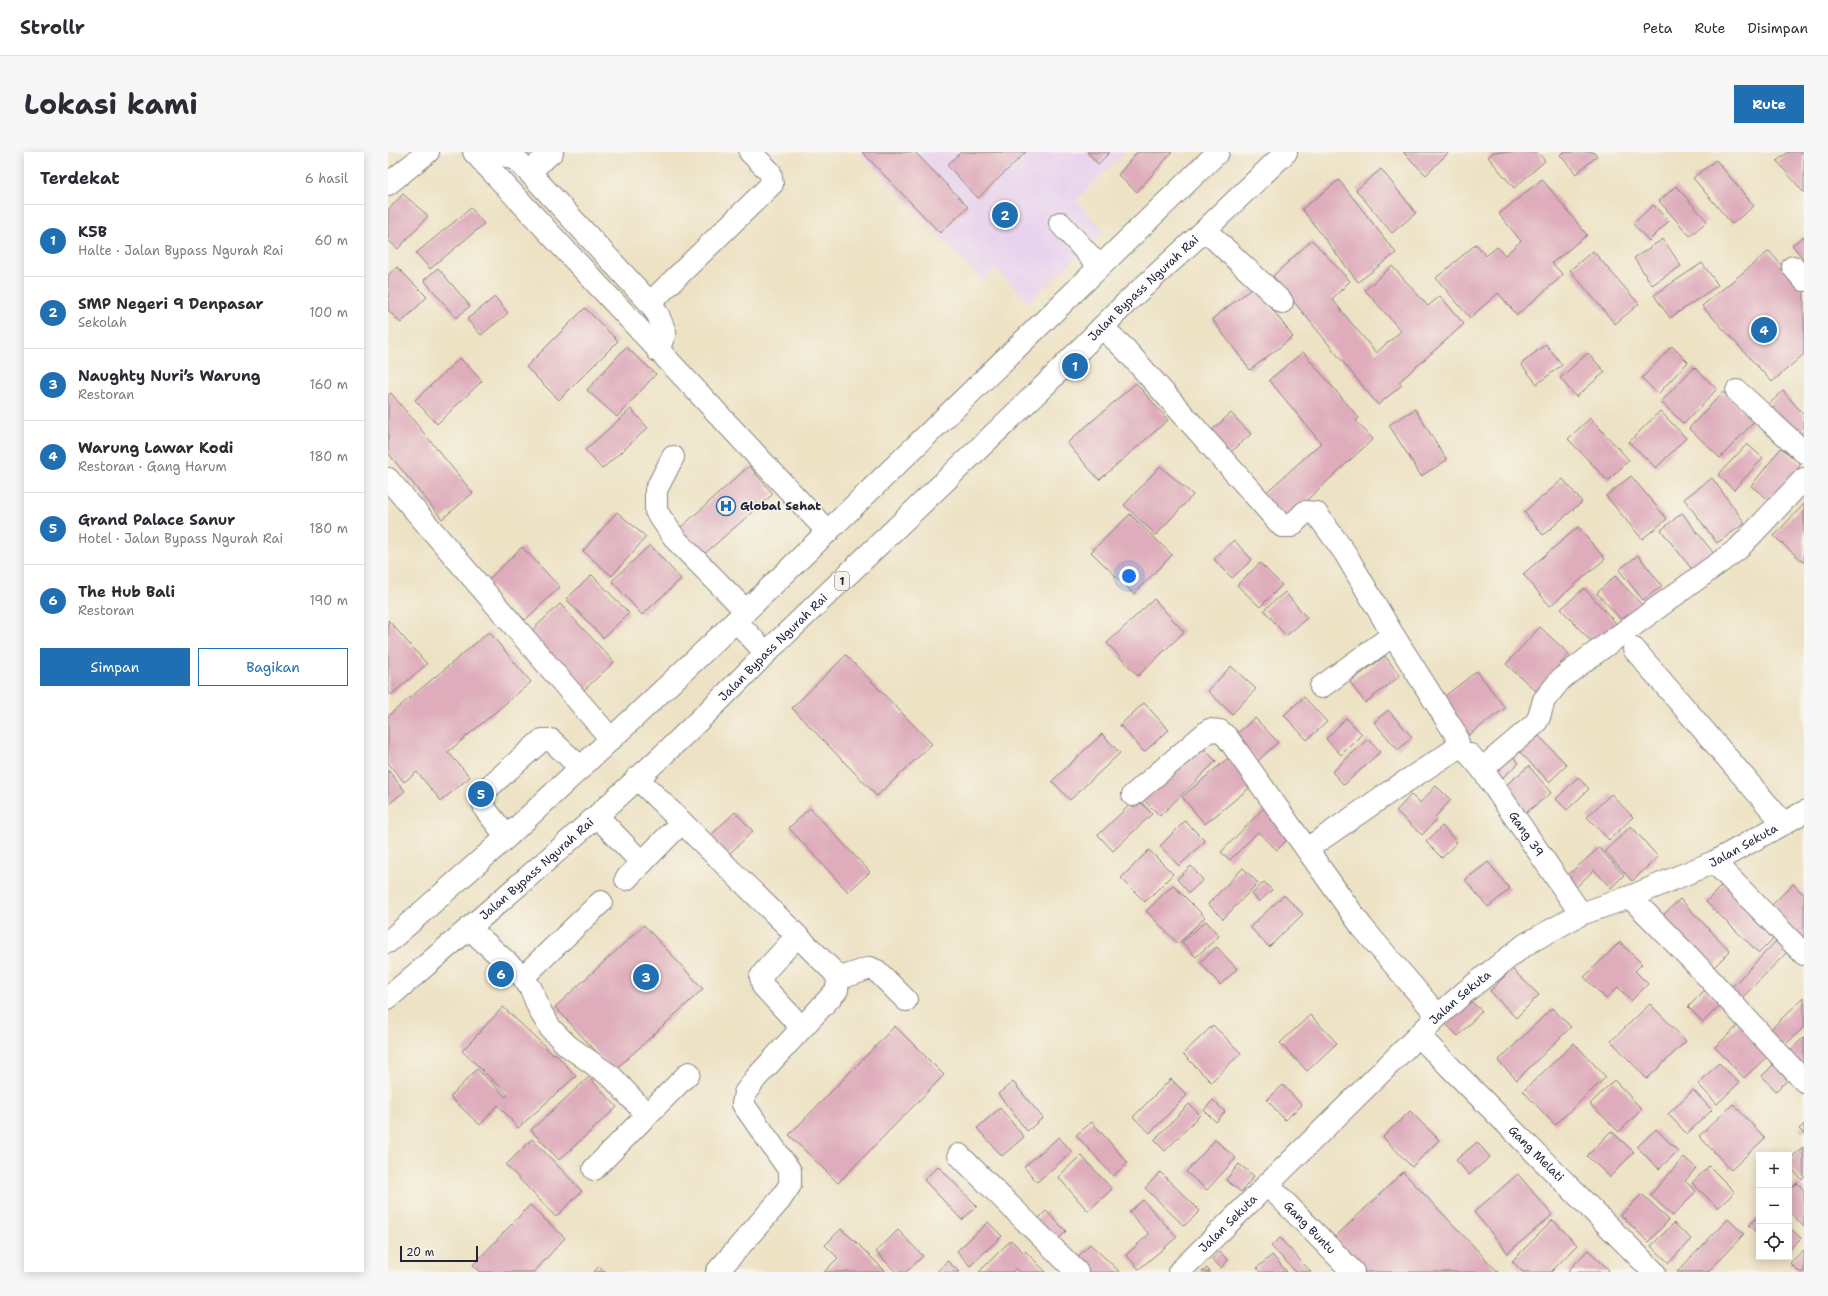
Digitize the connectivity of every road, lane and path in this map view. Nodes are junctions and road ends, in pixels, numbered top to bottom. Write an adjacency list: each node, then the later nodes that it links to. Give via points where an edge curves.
1 (428, 152): 8 (main road)
2 (552, 152): 7 (main road)
3 (750, 152): 13 (main road, via 770,172 772,184)
4 (1218, 152): 11 (main road)
5 (1286, 152): 10 (main road, Jalan Bypass Ngurah Rai / 1)
6 (480, 159): 7 (main road, via 499,153 517,160); 15 (main road)
7 (529, 172): 13 (main road)
8 (388, 184)
9 (1060, 223): 11 (main road)
10 (1205, 230): 12 (main road); 14 (main road, Jalan Bypass Ngurah Rai / 1)
11 (1100, 266): 21 (main road)
12 (1282, 302)
13 (650, 303): 15 (main road, via 665,332)
14 (1102, 327): 23 (main road, via 1126,350 1282,526 1291,526 1306,512 1316,513 1345,553); 25 (main road, Jalan Bypass Ngurah Rai / 1, via 900,526)
15 (658, 351): 21 (main road)
16 (1737, 390): 17 (main road)
17 (1804, 452)
18 (673, 456): 22 (main road, via 656,490 656,511 676,540)
19 (388, 479): 27 (main road)
20 (1804, 479): 42 (main road, Gang 39, via 1738,549 1561,680 1544,700 1535,724 1476,762)
21 (828, 532): 22 (main road)
22 (741, 616): 25 (main road); 27 (main road)
23 (1393, 635): 26 (main road); 36 (main road, via 1455,733 1458,744 1454,750)
24 (1634, 649): 34 (main road)
25 (766, 653): 29 (main road, Jalan Bypass Ngurah Rai / 1, via 726,696)
26 (1321, 687)
27 (611, 739): 28 (main road)
28 (580, 768): 35 (main road); 35 (main road, via 551,740 542,740 481,794 485,809)
29 (637, 778): 32 (main road, Jalan Bypass Ngurah Rai / 1); 33 (main road)
30 (1133, 795): 36 (main road, via 1209,730 1220,731 1227,737)
31 (1804, 812): 34 (main road, Jalan Sekuta)
32 (597, 816): 38 (main road); 43 (main road, Jalan Bypass Ngurah Rai / 1)
33 (682, 822): 38 (main road); 44 (main road)
34 (1784, 824): 37 (main road, Jalan Sekuta)
35 (507, 837): 45 (main road)
36 (1307, 849): 51 (main road, via 1362,928)
37 (1714, 862): 40 (main road, Jalan Sekuta); 46 (main road)
38 (642, 863): 39 (main road)
39 (626, 879)
40 (1630, 897): 42 (main road, Jalan Sekuta); 55 (main road, via 1694,961)
41 (601, 902): 47 (main road)
42 (1581, 914): 51 (main road, Jalan Sekuta, via 1526,944)
43 (469, 928): 47 (main road); 49 (main road, Jalan Bypass Ngurah Rai / 1)
44 (798, 936): 48 (main road); 52 (main road, via 761,977 762,986)
45 (388, 942)
46 (1804, 954)
47 (523, 977): 56 (main road, via 551,1028 568,1046 612,1077)
48 (838, 979): 50 (main road, via 870,968 877,971); 52 (main road, via 837,990)
49 (388, 998)
50 (906, 1000)
51 (1438, 1016): 53 (main road, Jalan Sekuta)
52 (802, 1028): 60 (main road, via 756,1078 745,1093 743,1104 790,1171 790,1185)
53 (1418, 1036): 59 (main road, Jalan Sekuta); 65 (main road, Gang Melati)
54 (689, 1073): 56 (main road)
55 (1804, 1080)
56 (647, 1115): 58 (main road)
57 (958, 1155): 61 (main road)
58 (594, 1169)
59 (1264, 1186): 62 (main road, Jalan Sekuta); 63 (main road); 64 (main road, Gang Buntu)
60 (717, 1272)
61 (1077, 1272)
62 (1179, 1272)
63 (1341, 1272)
64 (1353, 1272)
65 (1654, 1272)

